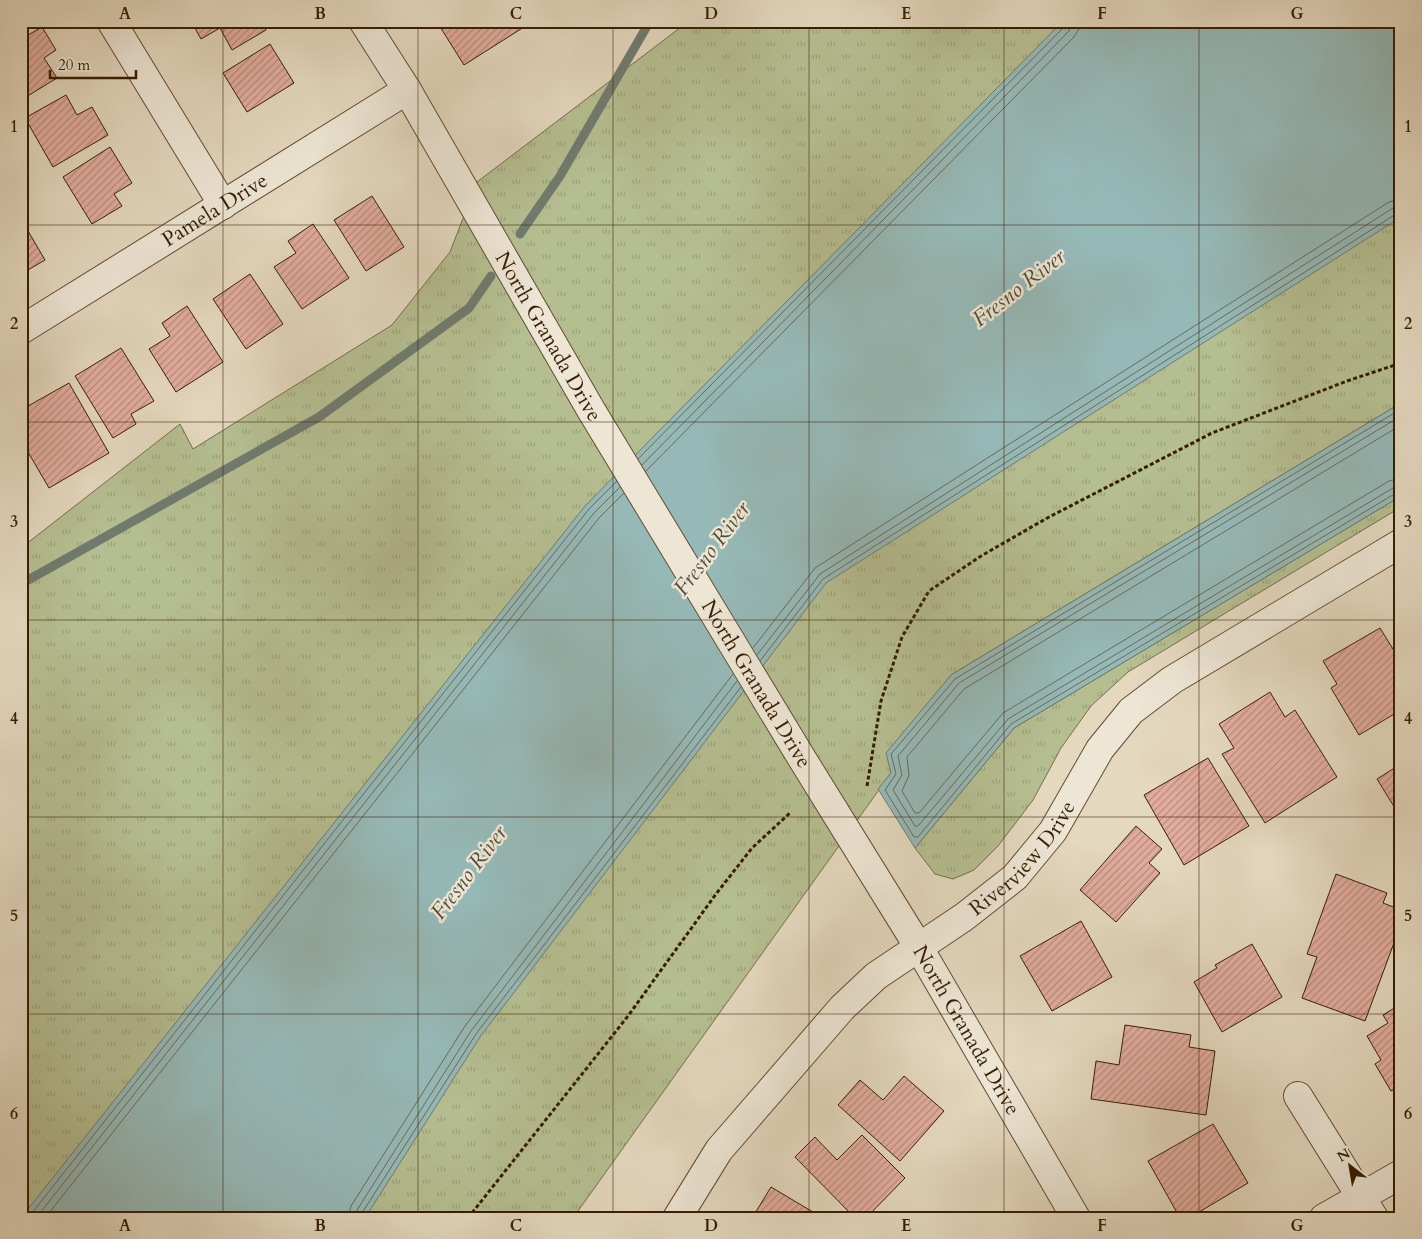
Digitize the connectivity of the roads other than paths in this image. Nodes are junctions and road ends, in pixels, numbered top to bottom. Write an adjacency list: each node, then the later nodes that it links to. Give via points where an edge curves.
1 (111, 21): 4 (street)
2 (363, 21): 3 (street, North Granada Drive)
3 (407, 90): 4 (street, Pamela Drive); 7 (street, North Granada Drive, via 591,410)
4 (223, 205): 5 (street, Pamela Drive)
5 (21, 330)
6 (1401, 543): 7 (street, Riverview Drive, via 1172,680 1131,711 1100,749 1053,831 1014,877)
7 (918, 946): 11 (street, Riverview Drive, via 876,976 842,1008 718,1150); 12 (street, North Granada Drive)
8 (1298, 1096): 10 (street)
9 (1401, 1174): 10 (street)
10 (1367, 1208): 13 (street)
11 (677, 1218)
12 (1076, 1218)
13 (1324, 1218)

